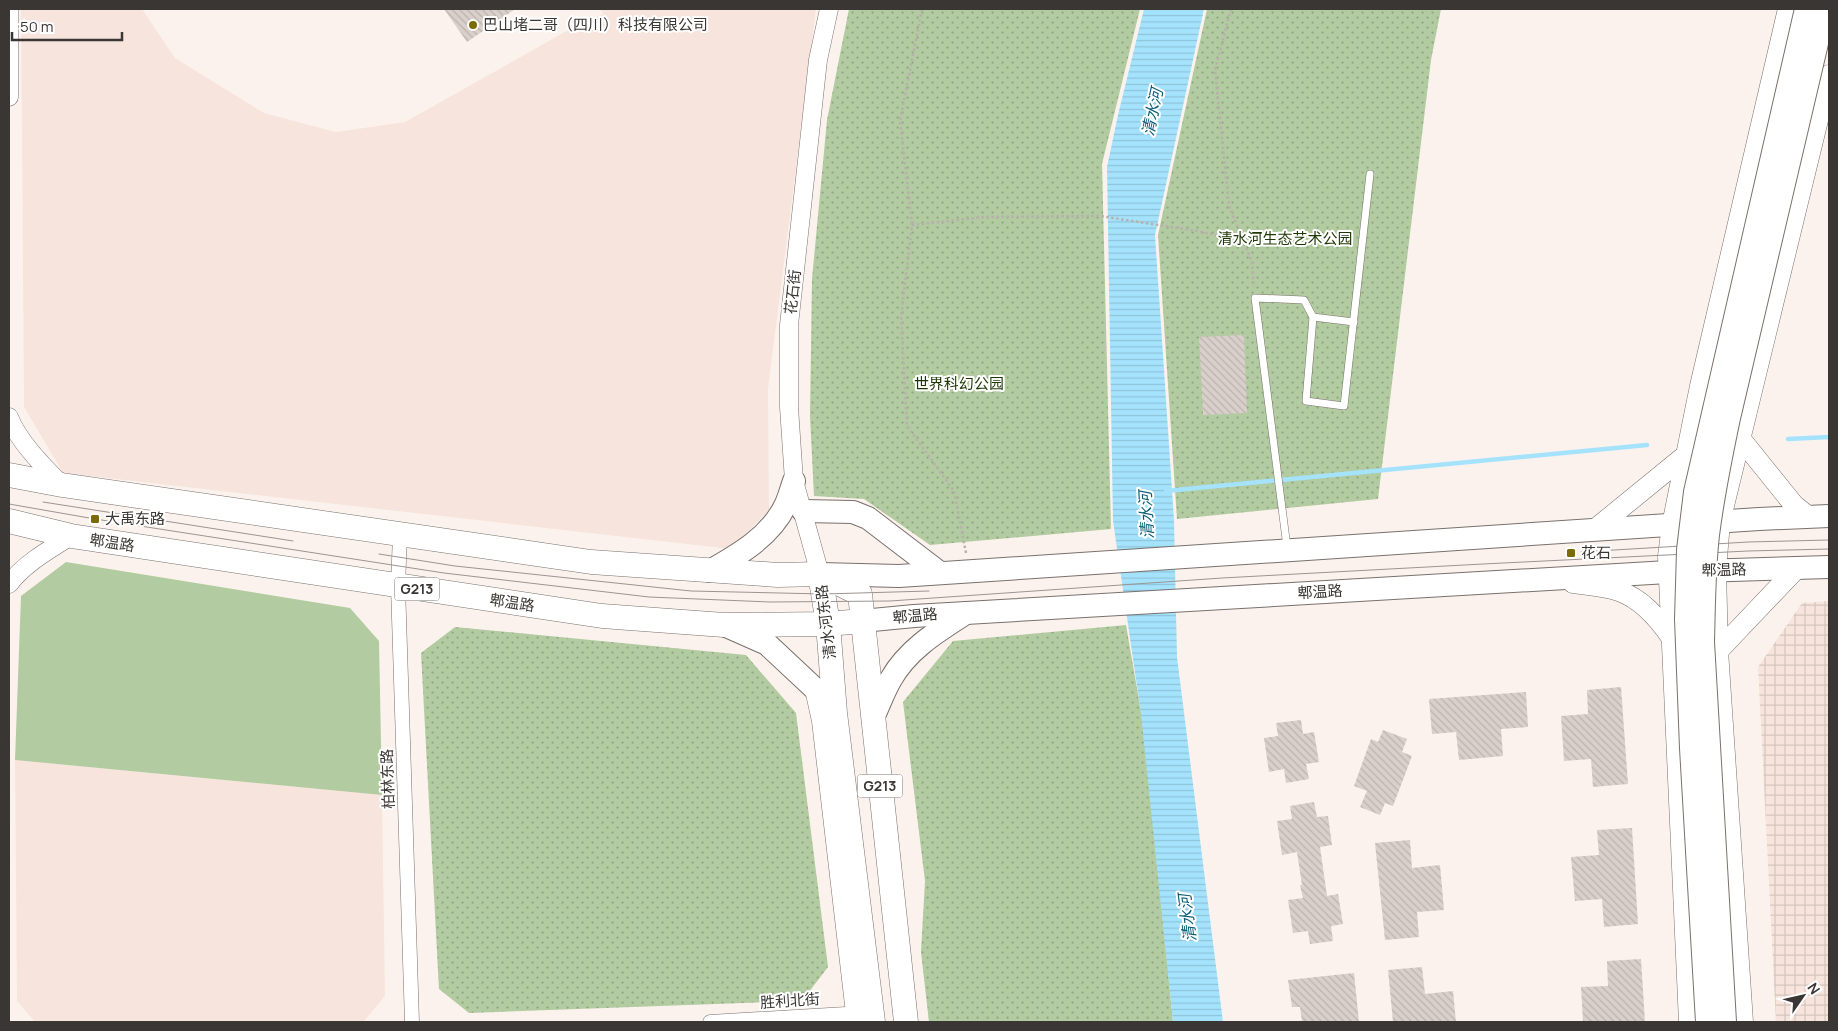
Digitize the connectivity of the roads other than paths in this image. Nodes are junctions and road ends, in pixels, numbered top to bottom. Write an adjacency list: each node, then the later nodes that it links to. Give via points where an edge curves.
1 (9, 9): 7 (street)
2 (829, 9): 15 (street, 花石街, via 818,60 789,325 789,407)
3 (1788, 9): 13 (main road)
4 (1806, 9): 50 (main road, bridge, via 1694,492 1688,550 1687,649)
5 (1825, 9): 51 (main road, bridge, via 1729,418 1708,535 1703,642)
6 (1829, 75): 12 (main road)
7 (9, 97)
8 (1370, 174): 10 (lane)
9 (1313, 317): 10 (lane); 10 (lane, via 1306,401 1344,406); 25 (lane, via 1304,300 1255,298)
10 (1354, 322)
11 (9, 417): 16 (street, via 20,437)
12 (1740, 438): 18 (main road, via 1794,505); 20 (main road)
13 (1686, 455): 21 (main road); 22 (main road)
14 (9, 475): 16 (highway, G213)
15 (794, 481): 17 (street, 花石街); 29 (main road, via 785,507 773,525 748,550)
16 (62, 484): 23 (highway, G213)
17 (803, 511): 31 (main road, via 853,512 868,518); 32 (street, 花石街)
18 (1819, 517): 20 (main road)
19 (9, 521): 24 (highway, 郫温路 / G213)
20 (1720, 522): 21 (main road); 28 (main road)
21 (1672, 525): 22 (main road); 30 (main road)
22 (1594, 530): 25 (main road)
23 (400, 535): 29 (highway, G213, via 591,562); 35 (street, 柏林东路)
24 (71, 536): 34 (street, via 42,553); 35 (highway, 郫温路 / G213)
25 (1287, 550): 31 (main road)
26 (1829, 567): 27 (main road, 郫温路)
27 (1796, 569): 28 (main road, 郫温路); 41 (main road)
28 (1716, 570): 30 (main road, 郫温路); 41 (main road)
29 (710, 571): 32 (highway, G213)
30 (1668, 572): 33 (main road, 郫温路); 40 (main road)
31 (940, 573): 32 (main road, via 899,576)
32 (820, 574): 37 (highway, 清水河东路 / G213, via 860,594); 38 (highway, 清水河东路)
33 (1552, 578): 36 (main road, 郫温路); 40 (main road, via 1620,591 1639,602 1659,620)
34 (9, 584)
35 (398, 586): 39 (highway, 郫温路 / G213, via 602,616); 46 (street, 柏林东路)
36 (967, 613): 37 (main road, 郫温路); 44 (main road, via 914,650 892,678)
37 (862, 621): 38 (highway, 郫温路); 44 (highway, 清水河东路 / G213)
38 (828, 624): 39 (highway, 郫温路 / G213); 43 (highway, 清水河东路 / G213)
39 (724, 625): 42 (main road, via 767,644)
40 (1671, 637): 49 (main road)
41 (1718, 651): 52 (main road)
42 (814, 688): 43 (main road); 45 (street)
43 (835, 713): 45 (highway, 清水河东路 / G213)
44 (873, 718): 48 (highway, 清水河东路 / G213)
45 (864, 1018): 47 (street, 胜利北街)
46 (412, 1022)
47 (710, 1022)
48 (906, 1022)
49 (1689, 1022)
50 (1707, 1022)
51 (1725, 1022)
52 (1743, 1022)

